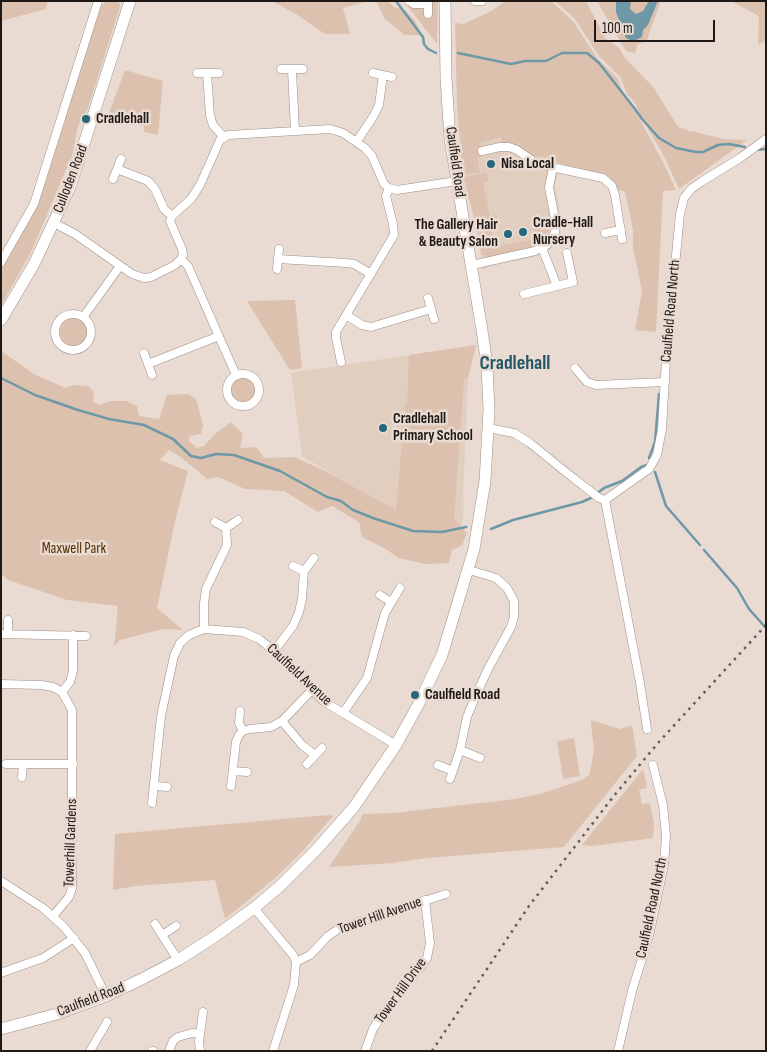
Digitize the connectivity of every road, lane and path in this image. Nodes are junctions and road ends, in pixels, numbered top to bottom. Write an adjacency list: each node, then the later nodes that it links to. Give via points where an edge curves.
1 (98, 1): 39 (street, Culloden Road, via 31,209)
2 (130, 1): 30 (street, Culloden Road, via 70,188)
3 (409, 1): 7 (street)
4 (445, 1): 27 (street, Caulfield Road, via 450,139)
5 (475, 1): 6 (street)
6 (482, 1)
7 (428, 3): 8 (street)
8 (428, 14)
9 (281, 69): 11 (street)
10 (303, 69): 11 (street)
11 (292, 70): 18 (street)
12 (197, 73): 15 (street)
13 (219, 73): 15 (street)
14 (373, 73): 16 (street)
15 (207, 74): 19 (street, via 210,116)
16 (383, 75): 17 (street); 21 (street, via 379,106)
17 (392, 77)
18 (295, 131): 19 (street); 21 (street, via 330,129)
19 (224, 137): 29 (street, via 191,199)
20 (766, 139): 59 (street, Caulfield Road North, via 691,189 684,198)
21 (357, 141): 28 (street, via 372,156 384,184)
22 (482, 151): 24 (street, via 509,147 536,163)
23 (121, 159): 25 (street)
24 (553, 168): 31 (street, via 603,178 612,186); 34 (street, via 549,187 555,232 548,245)
25 (117, 169): 26 (street); 29 (street, via 148,181 164,209)
26 (113, 179)
27 (457, 181): 28 (street, via 397,190); 40 (street, Caulfield Road)
28 (389, 188): 43 (street, via 386,196 394,235)
29 (172, 216): 37 (street, via 171,226 182,249)
30 (54, 223): 41 (street); 51 (street, Culloden Road)
31 (621, 230): 32 (street); 33 (street)
32 (605, 233)
33 (622, 239)
34 (542, 248): 40 (street); 44 (street)
35 (279, 249): 38 (street)
36 (567, 253): 44 (street, via 573,282)
37 (181, 259): 41 (street, via 175,265 144,278); 52 (street, via 188,266)
38 (278, 259): 42 (street); 43 (street, via 354,264)
39 (1, 262)
40 (472, 264): 60 (street, Caulfield Road, via 487,366)
41 (120, 266): 49 (street)
42 (277, 269)
43 (371, 274): 48 (street)
44 (557, 286): 45 (street)
45 (524, 294)
46 (428, 298): 47 (street)
47 (431, 309): 48 (street, via 371,327); 50 (street)
48 (346, 315): 54 (street, via 336,338)
49 (84, 316): 49 (street, via 91,327 90,340 81,348 69,350 63,347 56,338 58,321 73,313)
50 (434, 318)
51 (1, 320)
52 (219, 336): 55 (street); 58 (street)
53 (144, 353): 55 (street)
54 (341, 362)
55 (148, 364): 57 (street)
56 (574, 368): 59 (street, via 587,382 596,385)
57 (152, 374)
58 (236, 375): 58 (street, via 247,374 258,382 259,396 252,404 242,407 229,398 228,383)
59 (665, 382): 61 (street, Caulfield Road North, via 657,455 649,469)
60 (488, 428): 61 (street, via 514,433); 67 (street, Caulfield Road, via 485,480)
61 (605, 500): 84 (street)
62 (238, 520): 64 (street)
63 (215, 522): 64 (street)
64 (226, 528): 73 (street, via 227,545 206,589)
65 (314, 558): 68 (street)
66 (293, 566): 68 (street)
67 (469, 570): 86 (street, Caulfield Road, via 442,655); 88 (street, via 502,582 511,594 515,609 511,627 470,710)
68 (304, 571): 77 (street, via 299,612)
69 (400, 588): 71 (street)
70 (380, 595): 71 (street)
71 (391, 602): 82 (street, via 381,625 367,678)
72 (8, 620): 74 (street)
73 (204, 629): 77 (street, Caulfield Avenue, via 243,632 259,638); 102 (street, via 180,643 174,656 161,716)
74 (4, 634): 75 (street)
75 (73, 635): 76 (street); 80 (street, via 73,671)
76 (86, 636)
77 (274, 651): 79 (street, Caulfield Avenue)
78 (1, 684): 80 (street, via 41,685)
79 (311, 690): 82 (street, Caulfield Avenue); 83 (street)
80 (62, 692): 93 (street, Towerhill Gardens, via 72,710)
81 (240, 711): 85 (street, via 239,723)
82 (343, 713): 86 (street, Caulfield Avenue)
83 (282, 721): 85 (street, via 271,727); 89 (street)
84 (647, 728)
85 (243, 731): 97 (street, via 236,742)
86 (396, 744): 109 (street, Caulfield Road, via 354,807 318,849)
87 (322, 748): 89 (street)
88 (460, 750): 90 (street); 98 (street)
89 (315, 755): 94 (street)
90 (480, 758)
91 (6, 764): 92 (street)
92 (22, 764): 93 (street); 100 (street)
93 (73, 764): 110 (street, Towerhill Gardens, via 72,888 69,897)
94 (307, 764)
95 (438, 765): 98 (street)
96 (653, 765): 128 (street, Caulfield Road North, via 663,806 664,865)
97 (233, 771): 99 (street); 103 (street)
98 (453, 771): 101 (street)
99 (247, 772)
100 (22, 777)
101 (450, 779)
102 (155, 786): 104 (street); 105 (street)
103 (231, 786)
104 (167, 787)
105 (152, 803)
106 (1, 880): 110 (street)
107 (446, 894): 108 (street, Tower Hill Avenue)
108 (425, 900): 116 (street, Tower Hill Avenue, via 340,928 310,955); 127 (street, Tower Hill Drive, via 430,943 427,958 384,1012)
109 (254, 908): 115 (street, Caulfield Road); 116 (street)
110 (52, 916): 114 (street)
111 (155, 924): 113 (street)
112 (176, 926): 113 (street)
113 (162, 935): 115 (street)
114 (74, 938): 117 (street, via 43,958); 118 (street)
115 (178, 960): 118 (street, Caulfield Road)
116 (296, 962): 126 (street, via 294,985)
117 (1, 973)
118 (106, 996): 121 (street, Caulfield Road)
119 (203, 1012): 122 (street)
120 (107, 1022): 123 (street)
121 (1, 1029)
122 (200, 1034): 124 (street, via 178,1037); 125 (street)
123 (90, 1051)
124 (169, 1051)
125 (200, 1051)
126 (272, 1051)
127 (365, 1051)
128 (618, 1051)

